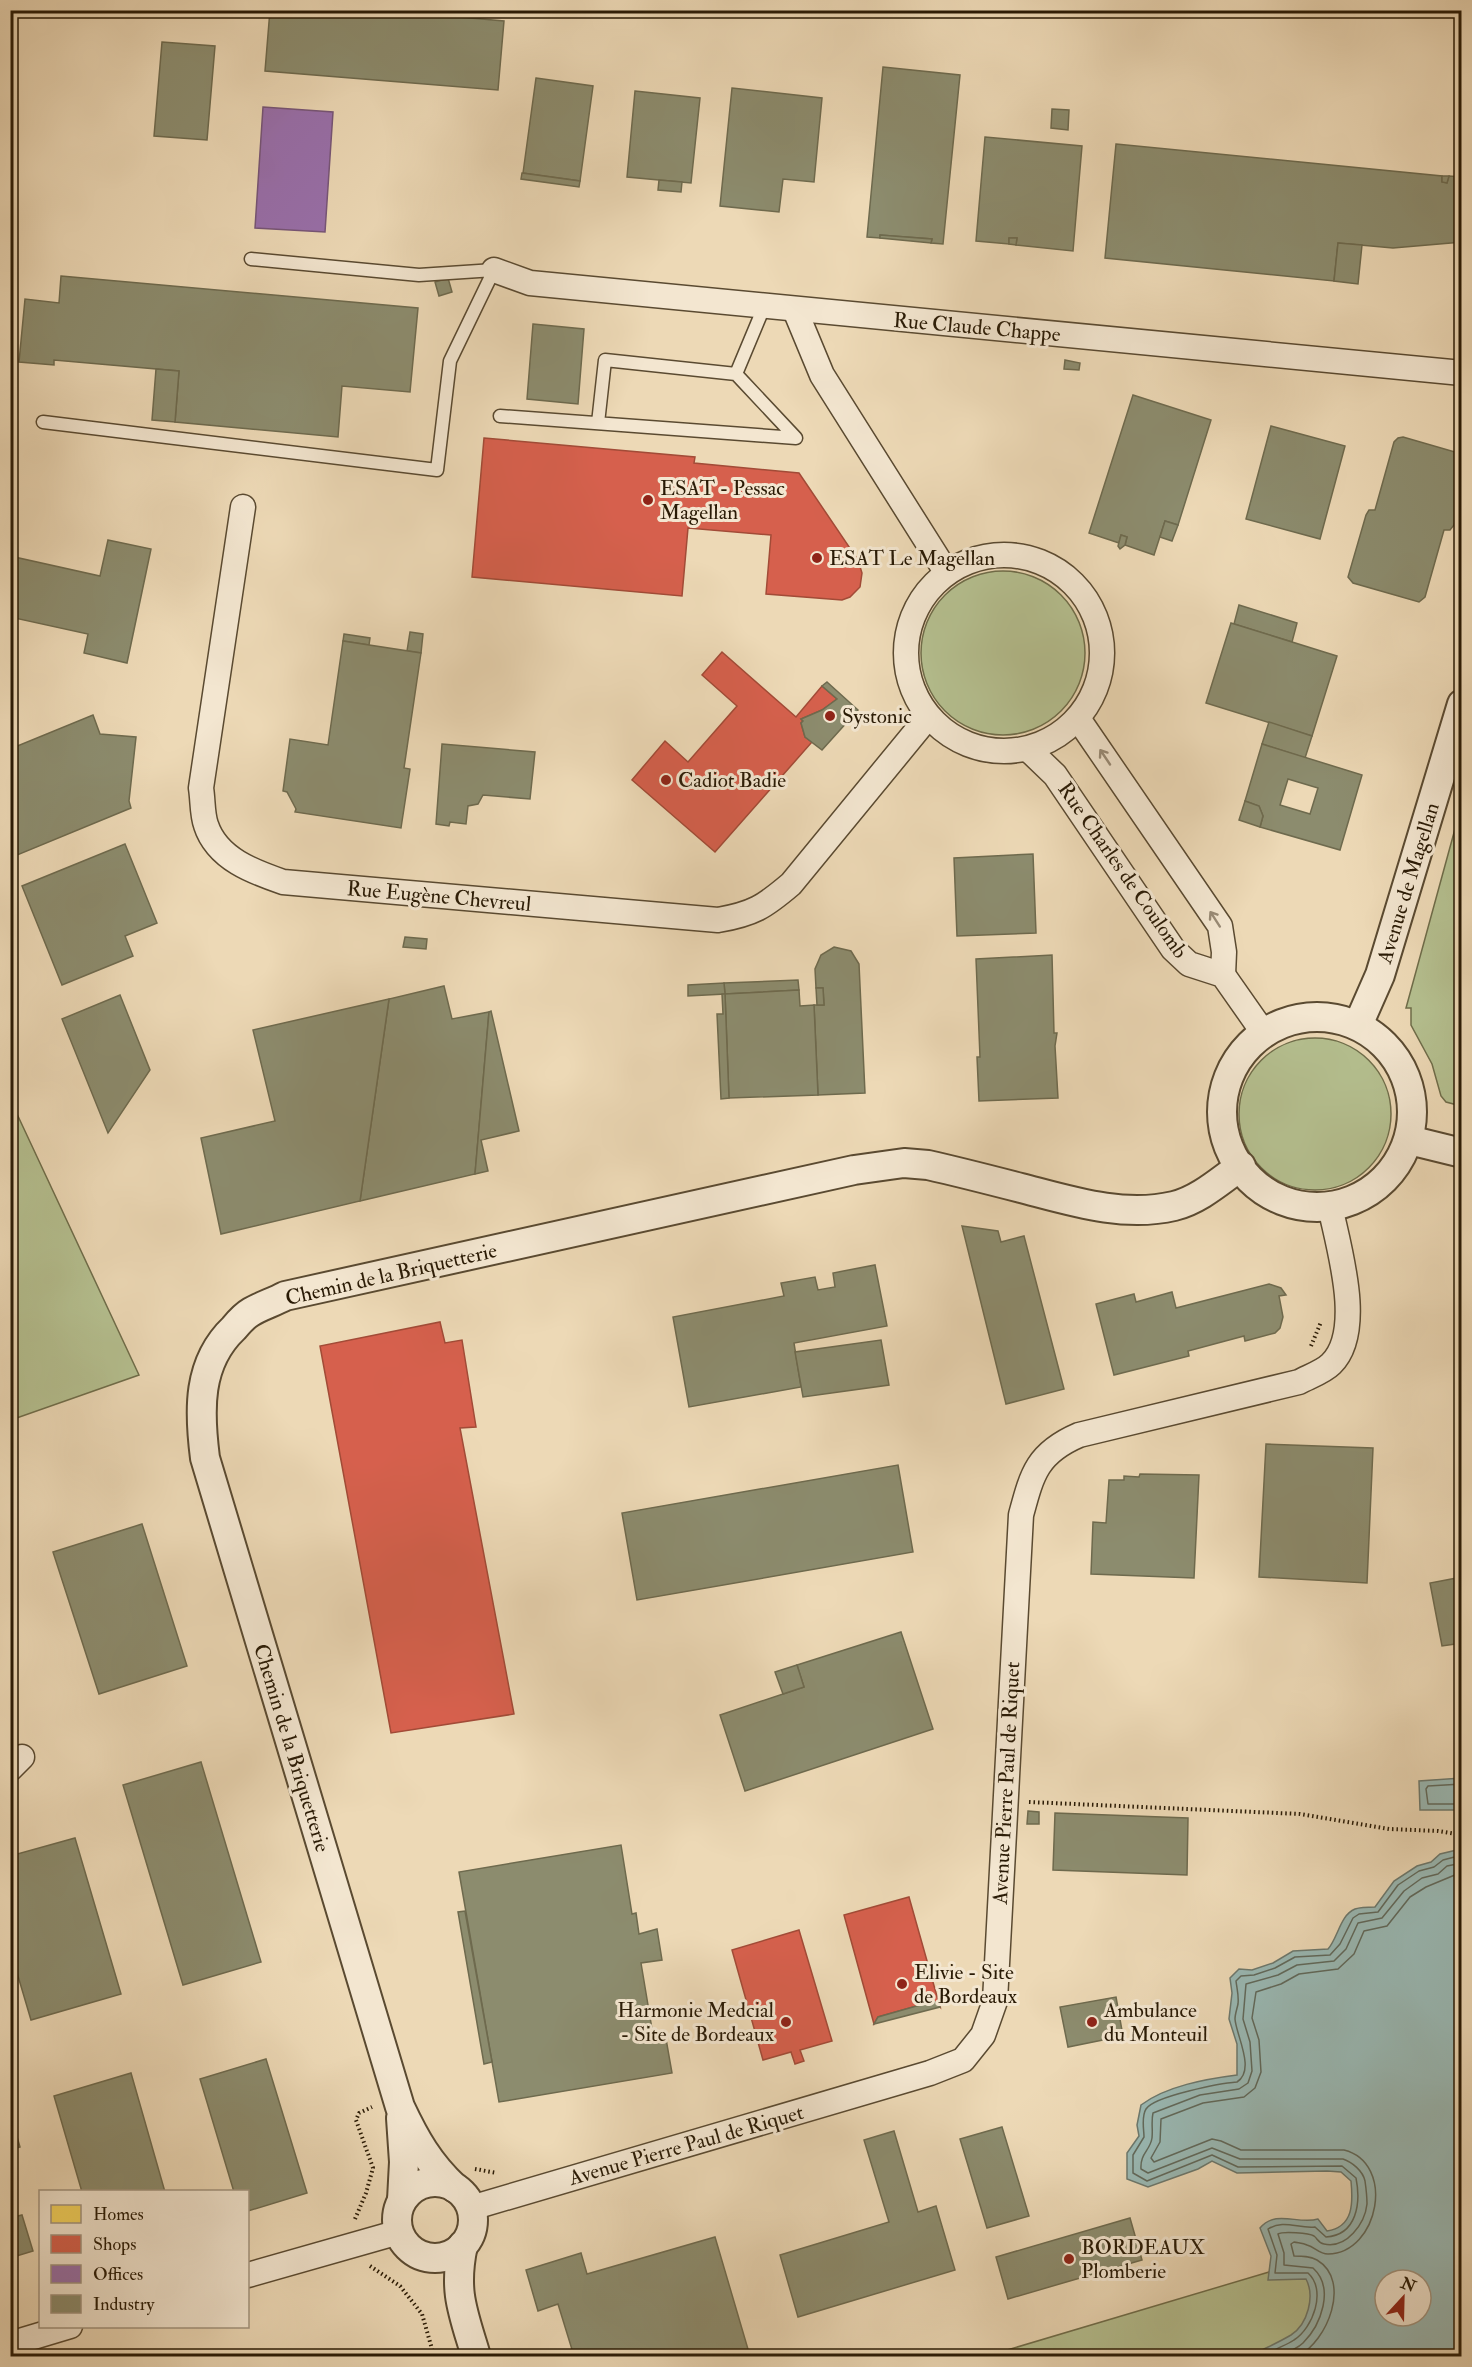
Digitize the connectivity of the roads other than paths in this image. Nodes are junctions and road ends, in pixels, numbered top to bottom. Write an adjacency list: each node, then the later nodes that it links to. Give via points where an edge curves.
1 (251, 259): 2 (lane, via 419,275)
2 (494, 270): 3 (street, Rue Claude Chappe, via 530,283); 8 (lane, via 450,361 436,470)
3 (764, 307): 4 (street, Rue Claude Chappe); 6 (lane)
4 (795, 310): 5 (street, Rue Claude Chappe); 11 (street, via 822,375)
5 (1461, 373)
6 (736, 374): 9 (lane, via 605,360); 9 (lane, via 796,438)
7 (500, 416): 9 (lane)
8 (43, 422)
9 (598, 423)
10 (243, 507): 13 (street, Rue Eugène Chevreul, via 201,788 206,826 220,849 249,870 283,882 718,920 745,915 768,904 790,884)
11 (945, 570): 13 (street, via 924,594 909,622 905,672); 14 (street, via 998,554 1047,565 1086,595 1104,642 1096,690)
12 (1461, 704): 17 (street, Avenue de Magellan, via 1380,975)
13 (928, 717): 15 (street, via 964,742 999,752)
14 (1079, 720): 15 (street); 16 (street, Rue Charles de Coulomb, one-way to 14, via 1220,926)
15 (1030, 752): 16 (street, Rue Charles de Coulomb, via 1056,775 1173,949 1189,964)
16 (1223, 975): 18 (street)
17 (1358, 1025): 18 (street, via 1310,1016); 19 (street, via 1393,1053 1412,1094)
18 (1263, 1032): 21 (street, via 1232,1064 1220,1108 1228,1152)
19 (1409, 1140): 20 (street); 22 (street, via 1389,1176 1363,1196)
20 (1461, 1153)
21 (1241, 1166): 22 (street, via 1261,1190 1307,1208); 23 (street, Chemin de la Briquetterie, via 1198,1196 1175,1206 1145,1209 1083,1205 928,1165 904,1163 854,1170 285,1296 249,1313 229,1332 218,1346 202,1385 200,1420 205,1458)
22 (1330, 1206): 24 (street, Avenue Pierre Paul de Riquet, via 1349,1303 1342,1345 1331,1364 1299,1382 1079,1435 1058,1444 1041,1460 1030,1479 1020,1515 994,2001 983,2035 963,2060 930,2073)
23 (400, 2107): 24 (street, Chemin de la Briquetterie, via 436,2170); 25 (street, Chemin de la Briquetterie)
24 (463, 2198): 25 (street, via 444,2184 432,2182 420,2185); 27 (street, via 472,2228)
25 (402, 2200): 26 (street, Chemin de la Briquetterie, via 398,2210)
26 (399, 2232): 28 (street, via 411,2250); 29 (street)
27 (464, 2245): 28 (street, via 443,2257); 30 (street, via 458,2271)
28 (420, 2255): 30 (street)
29 (249, 2275)
30 (459, 2301): 33 (street)
31 (63, 2328): 32 (street)
32 (10, 2344)
33 (476, 2356)

